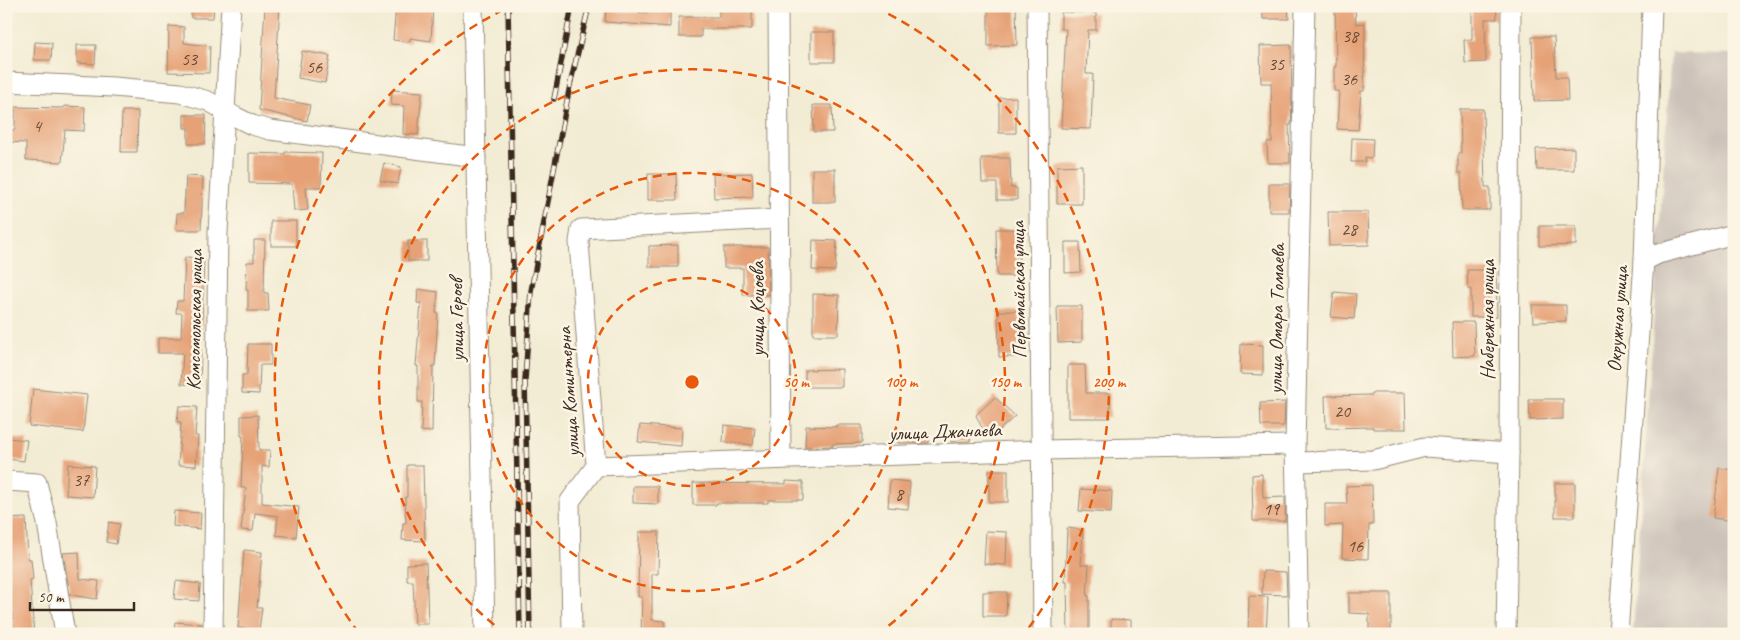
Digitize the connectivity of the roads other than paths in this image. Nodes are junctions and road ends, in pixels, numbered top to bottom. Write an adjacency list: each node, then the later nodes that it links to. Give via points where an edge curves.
1 (231, 6): 9 (street, Комсомольская улица)
2 (473, 6): 10 (street, улица Героев)
3 (778, 6): 11 (street, улица Коцоева)
4 (1037, 6): 14 (street, Первомайская улица)
5 (1305, 6): 16 (street, улица Омара Томаева)
6 (1512, 6): 15 (street, Набережная улица)
7 (1652, 6): 13 (street, Окружная улица)
8 (6, 82): 9 (street, via 180,93 208,101)
9 (224, 110): 10 (street, via 252,125 270,130); 21 (street, Комсомольская улица, via 218,232)
10 (476, 158): 22 (street, улица Героев)
11 (779, 219): 17 (street, улица Коцоева); 18 (street, улица Коминтерна, via 580,229)
12 (1734, 234): 13 (street, via 1658,254)
13 (1644, 261): 27 (street, Окружная улица)
14 (1042, 450): 16 (street, улица Джанаева); 17 (street, улица Джанаева); 24 (street, Первомайская улица)
15 (1509, 453): 16 (street, улица Джанаева, via 1426,447 1373,460); 26 (street, Набережная улица)
16 (1296, 454): 25 (street, улица Омара Томаева)
17 (781, 459): 18 (street, улица Джанаева)
18 (596, 466): 23 (street, улица Коминтерна, via 570,502)
19 (6, 481): 20 (street, via 37,483 47,523)
20 (65, 634)
21 (213, 634)
22 (485, 634)
23 (572, 634)
24 (1044, 634)
25 (1299, 634)
26 (1506, 634)
27 (1618, 634)

